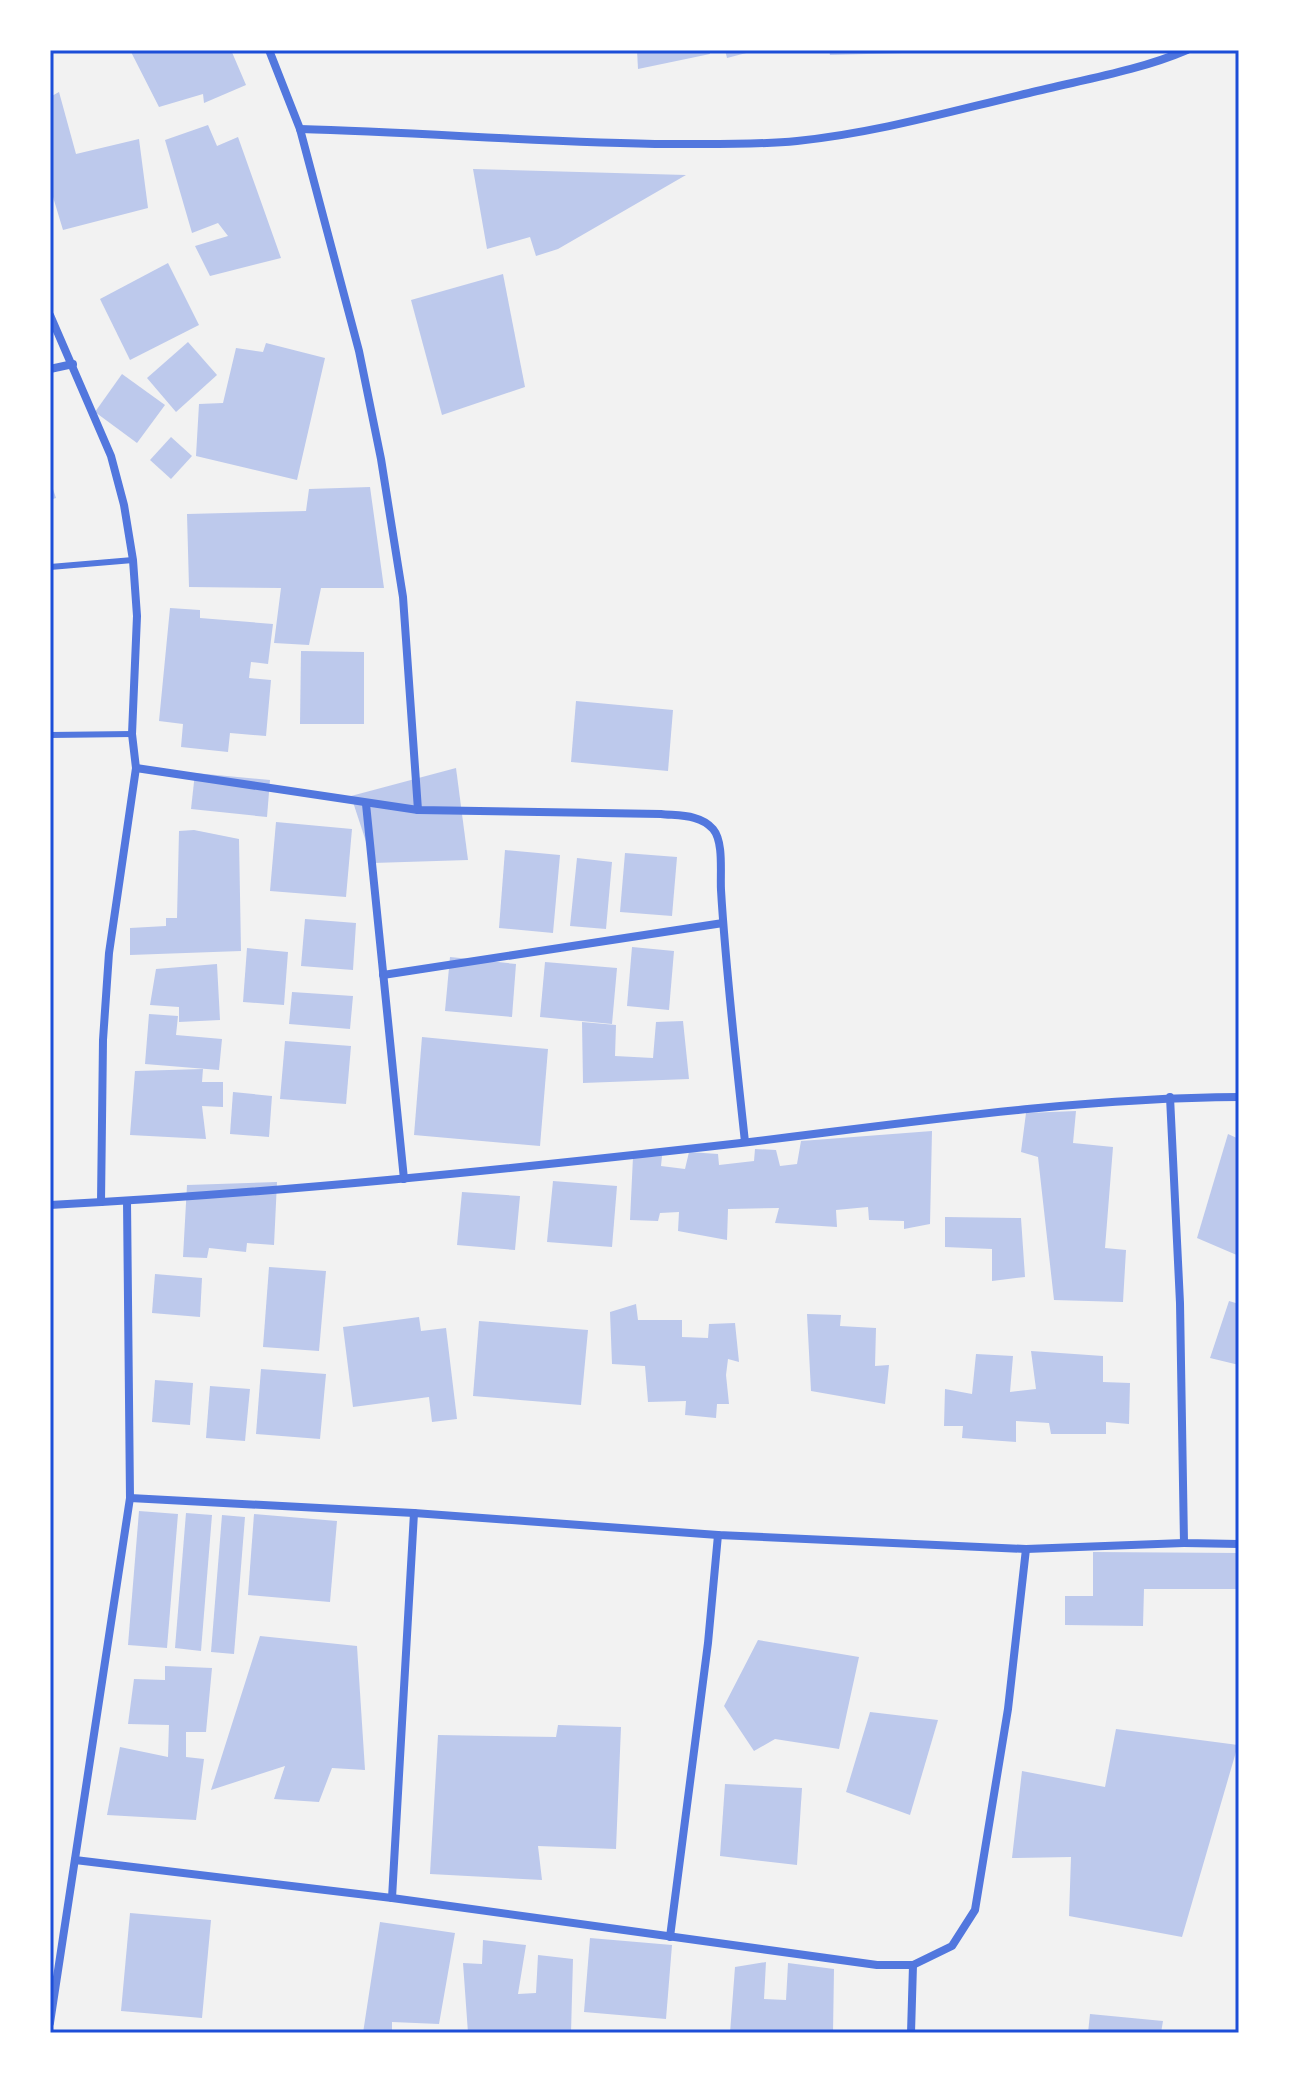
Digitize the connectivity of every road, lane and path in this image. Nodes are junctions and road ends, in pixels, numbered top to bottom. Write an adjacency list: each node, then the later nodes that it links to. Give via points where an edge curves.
1 (269, 50): 3 (street)
2 (1187, 50): 3 (street, via 939,115 796,141 624,144)
3 (300, 129): 13 (street, via 359,351 389,504 403,597)
4 (50, 315): 5 (street)
5 (73, 364): 6 (street); 7 (street, via 111,456)
6 (50, 369)
7 (133, 560): 8 (lane); 9 (street, via 137,616)
8 (50, 567)
9 (132, 734): 10 (lane); 11 (street)
10 (50, 735)
11 (136, 768): 12 (street); 21 (street, via 109,953)
12 (366, 804): 13 (street); 15 (street)
13 (418, 810): 14 (street, via 691,817 715,832)
14 (723, 923): 15 (street); 18 (street)
15 (383, 975): 19 (street)
16 (1170, 1097): 17 (street); 18 (street); 26 (street)
17 (1239, 1097)
18 (745, 1142): 19 (street)
19 (404, 1179): 20 (street)
20 (127, 1201): 21 (street); 23 (street)
21 (101, 1202): 22 (street)
22 (50, 1205)
23 (130, 1498): 24 (street); 29 (street)
24 (414, 1513): 25 (street); 30 (street)
25 (718, 1535): 28 (street); 31 (street)
26 (1184, 1543): 27 (street); 28 (street)
27 (1239, 1544)
28 (1026, 1549): 32 (street, via 1008,1709 975,1910 952,1946)
29 (75, 1860): 30 (street); 33 (street)
30 (392, 1898): 31 (street)
31 (670, 1937): 32 (street, via 877,1965)
32 (913, 1965): 34 (street)
33 (50, 2023)
34 (911, 2033)

